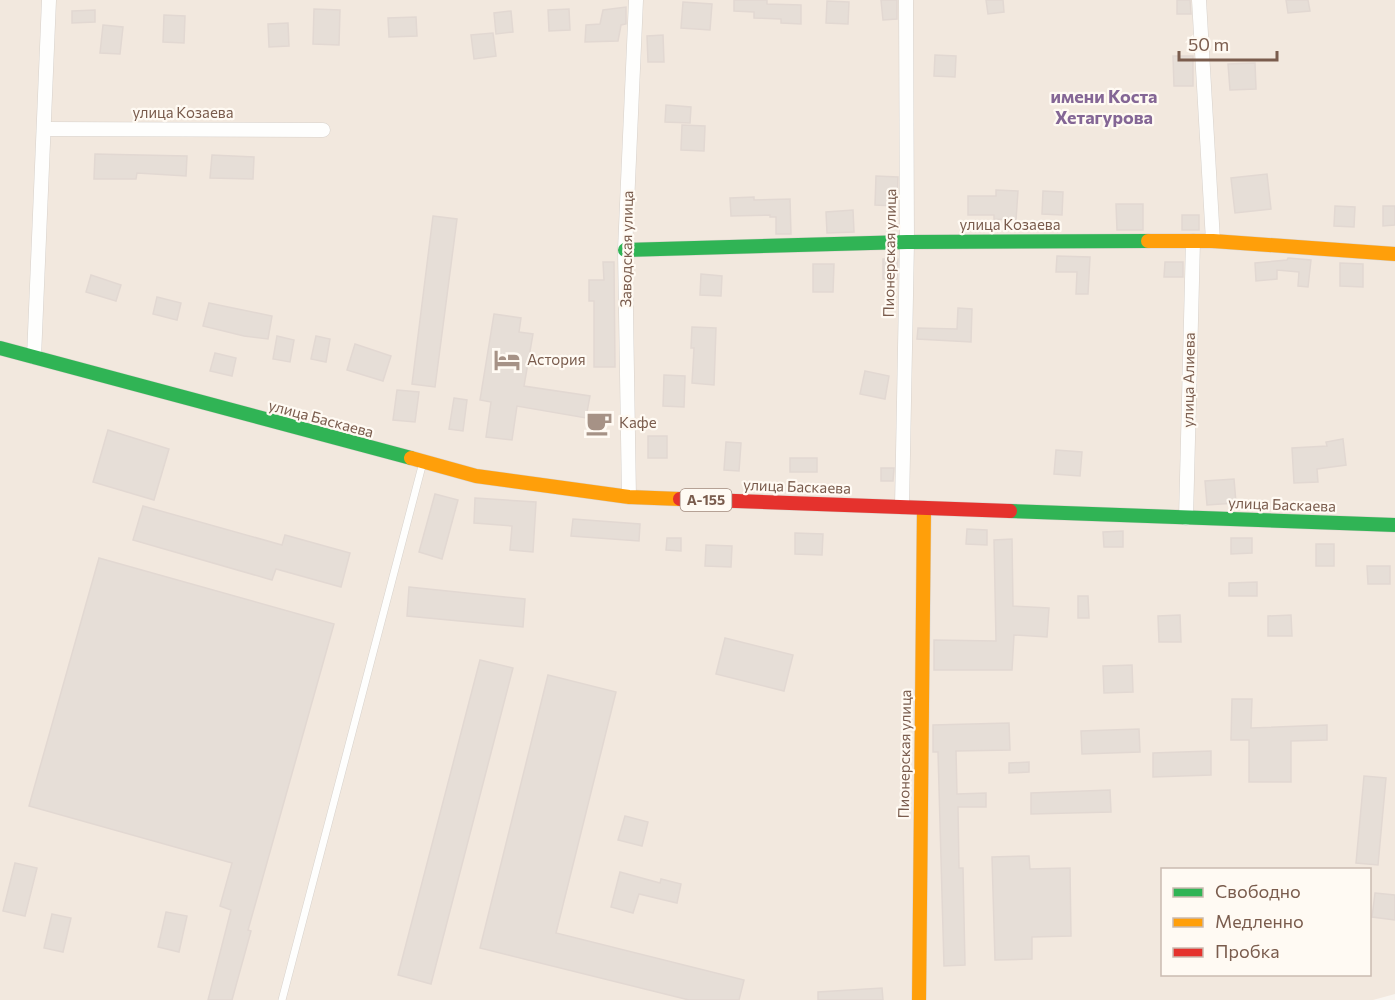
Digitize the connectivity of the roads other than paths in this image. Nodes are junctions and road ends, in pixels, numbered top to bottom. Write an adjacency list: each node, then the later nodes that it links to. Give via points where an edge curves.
1 (49, 0): 5 (street)
2 (636, 0): 10 (street, Заводская улица)
3 (906, 0): 9 (street, Пионерская улица)
4 (1199, 0): 8 (street)
5 (44, 129): 6 (street, улица Козаева); 13 (street)
6 (323, 130)
7 (1193, 241): 8 (main road, улица Козаева); 9 (main road, улица Козаева); 18 (street, улица Алиева)
8 (1213, 241): 11 (main road, улица Козаева)
9 (908, 242): 10 (main road, улица Козаева); 16 (street, Пионерская улица)
10 (625, 250): 15 (street, Заводская улица)
11 (1395, 254)
12 (0, 348): 13 (main road, А-155)
13 (34, 357): 14 (main road, улица Баскаева / А-155)
14 (423, 463): 15 (main road, улица Баскаева / А-155, via 476,476); 20 (lane)
15 (629, 497): 16 (main road, улица Баскаева / А-155)
16 (902, 507): 17 (main road, улица Баскаева / А-155)
17 (924, 508): 18 (main road, улица Баскаева / А-155); 21 (main road, Пионерская улица)
18 (1186, 518): 19 (main road, улица Баскаева / А-155)
19 (1395, 525)
20 (282, 1000)
21 (919, 1000)

